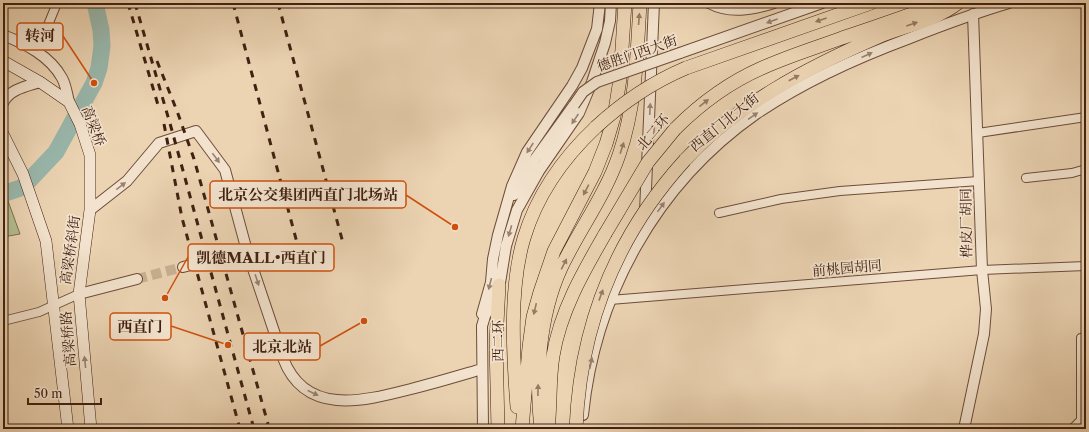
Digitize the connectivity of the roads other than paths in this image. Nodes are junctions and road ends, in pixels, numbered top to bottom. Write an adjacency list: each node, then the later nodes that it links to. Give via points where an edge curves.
1 (57, 3): 16 (street)
2 (600, 3): 29 (street, one-way to 29, via 597,29 582,68 524,158)
3 (611, 3): 37 (street, one-way to 37, via 606,39 579,112 539,171 516,211)
4 (625, 3): 51 (highway, one-way to 51, via 621,71 614,116 595,172 554,251 540,292 533,317)
5 (640, 3): 52 (highway, one-way to 5, via 538,403 540,362 551,298 563,264 608,182 626,136 633,98)
6 (654, 3): 30 (street, one-way to 6)
7 (709, 3): 8 (street, via 739,10)
8 (774, 3)
9 (822, 3): 29 (street, 德胜门西大街, one-way to 29, bridge, via 597,82 583,92 531,165)
10 (871, 3): 32 (highway, one-way to 32, bridge, via 686,68 642,91 618,108 570,155 546,188 527,228)
11 (943, 3): 53 (highway, 北二环, one-way to 11, bridge, via 552,362 558,331 576,287 644,168 675,129 716,94 759,69)
12 (958, 3): 54 (highway, one-way to 12, bridge, via 585,353 593,318 606,282 640,217 685,160 722,124 776,88 858,46 942,14)
13 (1009, 3): 14 (street)
14 (973, 14): 22 (street, 桦皮厂胡同); 30 (street, 西直门北大街, one-way to 14, via 698,163 727,136 761,111 807,84 858,59)
15 (3, 35): 16 (street)
16 (37, 52): 19 (street, via 50,62 63,79)
17 (3, 61): 18 (main road)
18 (40, 82): 19 (main road); 20 (street, via 13,91)
19 (69, 102): 27 (main road, 高梁桥, via 80,124 90,155)
20 (3, 103)
21 (1086, 117): 22 (street)
22 (978, 133): 26 (street, 桦皮厂胡同)
23 (4, 135): 40 (main road, 高梁桥斜街, via 23,174 46,241)
24 (1086, 169): 25 (street)
25 (1026, 178)
26 (979, 181): 28 (street, via 781,199); 35 (street, 桦皮厂胡同)
27 (90, 210): 31 (street, one-way to 31, via 127,181 159,143 196,131 225,170); 38 (main road, 高梁桥斜街)
28 (719, 213)
29 (502, 219): 43 (street, one-way to 43, via 494,253 491,282 483,308)
30 (644, 232): 39 (street, 西直门北大街, via 625,265)
31 (248, 251): 34 (street); 46 (street, one-way to 46, via 287,369 303,388 313,394 335,400 360,400 392,394)
32 (520, 253): 45 (highway); 51 (highway, 西二环, via 514,328 514,374)
33 (1086, 266): 35 (street, 前桃园胡同)
34 (183, 267)
35 (982, 270): 39 (street, 前桃园胡同); 56 (street, 桦皮厂胡同, via 986,310 984,334)
36 (137, 279): 38 (street)
37 (499, 285): 43 (street, via 484,319); 45 (highway)
38 (79, 294): 40 (street); 49 (main road, 高梁桥路, one-way to 38)
39 (610, 300): 55 (street, 西直门北大街, one-way to 39, via 591,365)
40 (54, 306): 41 (street); 42 (main road, 高梁桥斜街)
41 (3, 321)
42 (56, 330): 48 (main road, 高梁桥路)
43 (482, 331): 46 (street)
44 (1086, 336): 57 (street, via 1081,338 1081,420)
45 (496, 343): 50 (highway)
46 (482, 369): 47 (street)
47 (483, 424)
48 (68, 429)
49 (91, 429)
50 (498, 429)
51 (520, 429)
52 (541, 429)
53 (548, 429)
54 (576, 429)
55 (582, 429)
56 (964, 429)
57 (1072, 429)

